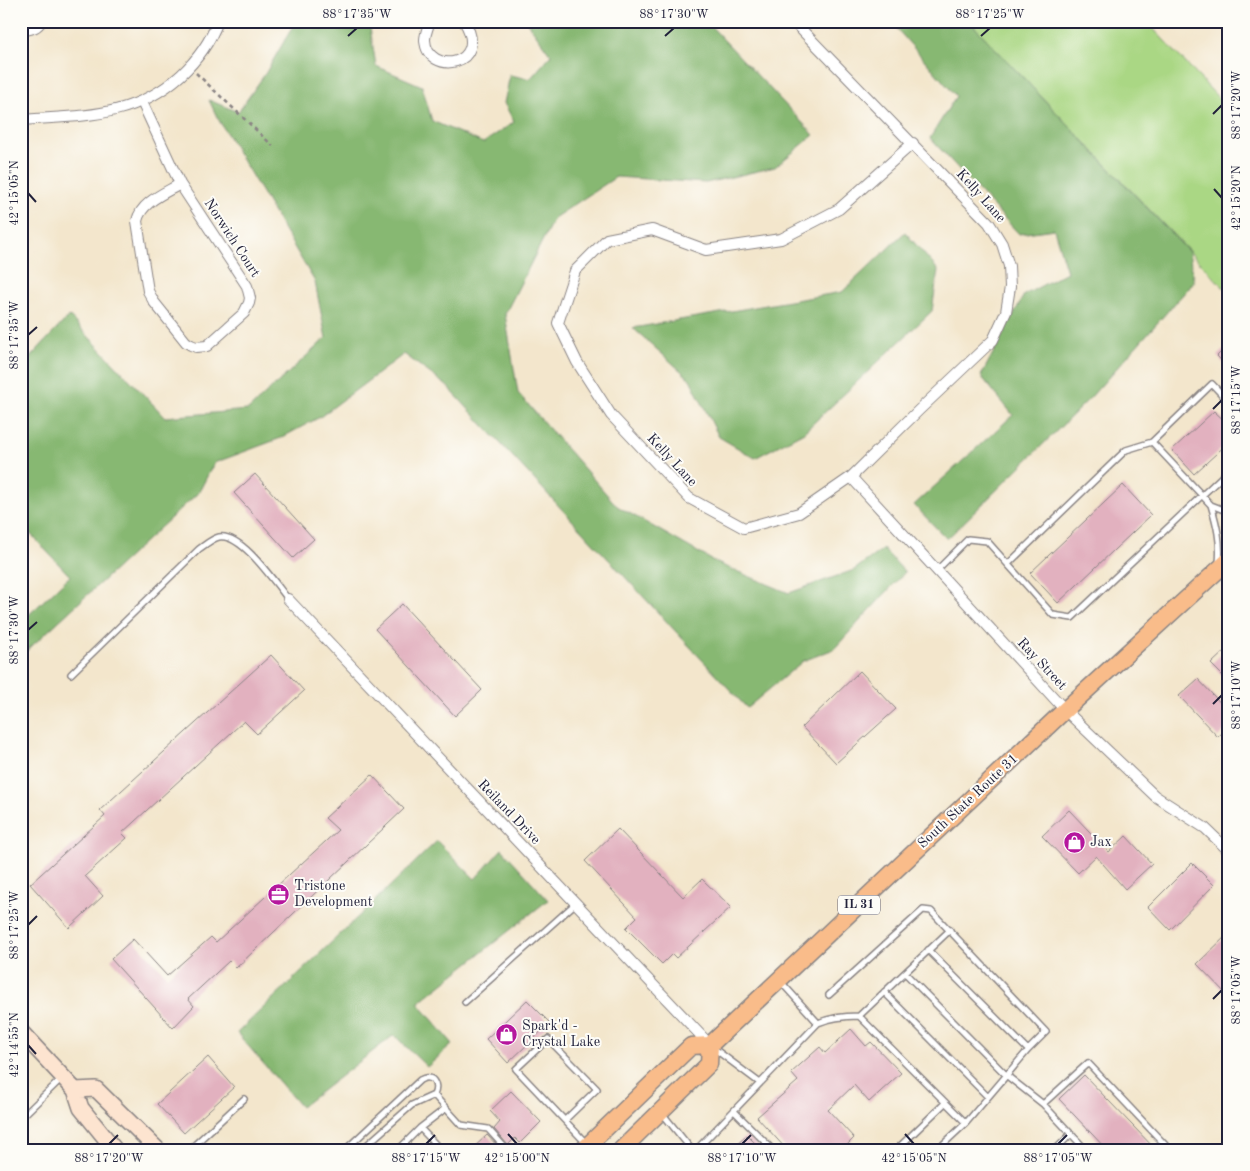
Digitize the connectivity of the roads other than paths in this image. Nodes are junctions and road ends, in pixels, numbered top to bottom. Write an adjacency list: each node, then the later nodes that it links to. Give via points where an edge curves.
1 (41, 21): 6 (street, via 38,26)
2 (218, 21): 7 (street, via 206,46 190,66 166,88)
3 (430, 21): 4 (street, via 425,37 426,47 435,58 449,63 464,57 471,47 471,34)
4 (464, 21)
5 (793, 21): 9 (street, Kelly Lane)
6 (21, 32)
7 (142, 102): 8 (street, via 104,112); 10 (street, Norwich Court)
8 (21, 120)
9 (913, 144): 14 (street, Kelly Lane, via 990,223 1002,244 1009,266 1006,312 993,340); 14 (street, Kelly Lane, via 839,209 781,239 706,250 652,230 607,239 575,272 558,323 577,362 611,415 689,498 736,524 744,528 799,513)
10 (180, 184): 10 (street, Norwich Court, via 147,204 137,221 150,296 186,342 201,347 211,344 244,313 250,292)
11 (1229, 402): 12 (lane, via 1212,384)
12 (1152, 442): 15 (lane); 18 (lane, via 1126,450)
13 (1229, 470): 15 (lane)
14 (851, 477): 20 (street, Ray Street)
15 (1202, 495): 16 (lane); 18 (lane, via 1072,618 1054,616)
16 (1211, 505): 17 (lane); 19 (lane)
17 (1229, 512)
18 (1008, 564): 20 (lane, via 986,541 968,540)
19 (1224, 565): 23 (main road, South State Route 31 / IL 31)
20 (937, 570): 23 (street, Ray Street)
21 (288, 599): 22 (lane, via 244,546 228,537 218,536 199,549); 25 (street, Reiland Drive)
22 (72, 674)
23 (1065, 710): 24 (street, Ray Street, via 1155,796 1205,828); 29 (main road, South State Route 31 / IL 31)
24 (1229, 851)
25 (576, 903): 32 (lane); 36 (street, Reiland Drive)
26 (950, 930): 27 (lane); 31 (lane, via 931,911 923,910); 37 (lane, via 1046,1032)
27 (928, 950): 28 (lane); 37 (lane)
28 (904, 973): 30 (lane); 38 (lane)
29 (779, 980): 34 (lane); 36 (main road, South State Route 31 / IL 31)
30 (884, 992): 33 (lane); 43 (lane)
31 (829, 995)
32 (465, 1002)
33 (859, 1016): 34 (lane, via 829,1018); 45 (lane)
34 (818, 1023): 40 (lane)
35 (21, 1032): 39 (main road)
36 (710, 1045): 40 (lane); 48 (main road, via 709,1064); 55 (main road, via 691,1046)
37 (1028, 1050): 38 (lane)
38 (1006, 1076): 43 (lane); 46 (lane)
39 (62, 1077): 41 (main road); 50 (lane)
40 (760, 1083): 49 (lane)
41 (76, 1090): 56 (main road, via 81,1108); 57 (main road, via 96,1089)
42 (434, 1095): 47 (lane); 59 (lane, via 435,1081 425,1077); 60 (lane, via 412,1105)
43 (988, 1097): 52 (lane)
44 (244, 1099): 58 (lane)
45 (945, 1102): 52 (lane); 67 (lane)
46 (1043, 1104): 54 (lane); 71 (lane, via 1088,1063)
47 (446, 1108): 53 (lane); 63 (lane, via 461,1124 488,1129)
48 (660, 1110): 64 (main road); 65 (lane)
49 (734, 1111): 65 (lane); 66 (lane)
50 (21, 1118)
51 (565, 1120): 51 (lane, via 516,1069 548,1038 597,1090); 55 (lane)
52 (966, 1123): 68 (lane)
53 (420, 1128): 61 (lane); 62 (lane)
54 (1071, 1134): 69 (lane); 70 (lane)
55 (585, 1148)
56 (114, 1150)
57 (158, 1150)
58 (189, 1150)
59 (345, 1150)
60 (361, 1150)
61 (398, 1150)
62 (441, 1150)
63 (507, 1150)
64 (621, 1150)
65 (694, 1150)
66 (773, 1150)
67 (896, 1150)
68 (937, 1150)
69 (1055, 1150)
70 (1086, 1150)
71 (1170, 1150)

